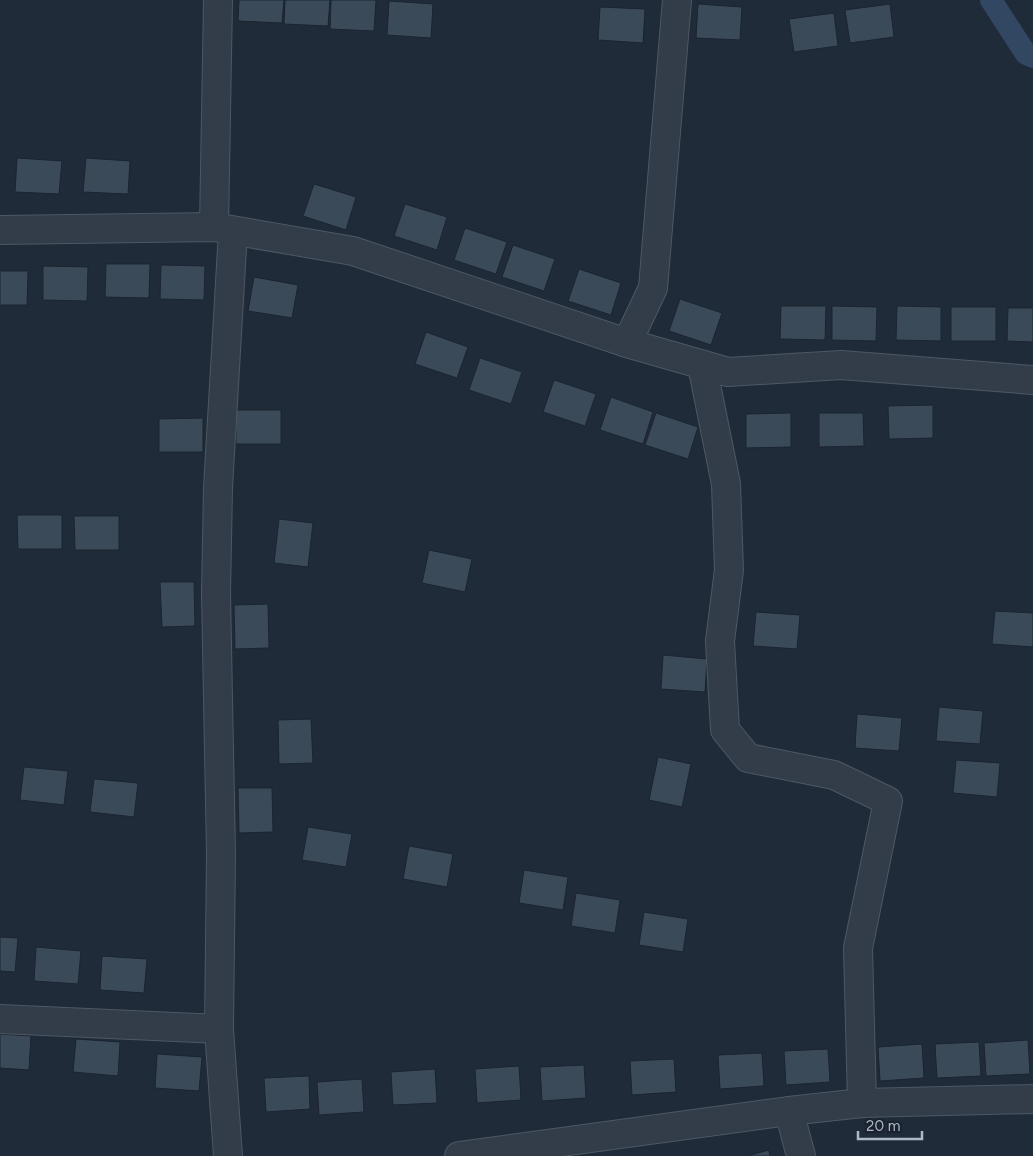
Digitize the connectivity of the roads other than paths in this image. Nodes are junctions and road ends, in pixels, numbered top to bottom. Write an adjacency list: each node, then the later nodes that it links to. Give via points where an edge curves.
1 (218, 0): 3 (street)
2 (677, 0): 5 (street, via 653,288)
3 (223, 229): 4 (street); 5 (street, via 353,251); 9 (street, via 216,593 221,856)
4 (0, 230)
5 (627, 343): 6 (street)
6 (702, 364): 7 (street, via 728,372 841,365); 11 (street, via 726,484 729,570 720,641 725,730 748,758 834,775 888,800 858,948)
7 (1033, 380)
8 (0, 1019): 9 (street)
9 (219, 1029): 14 (street)
10 (1033, 1099): 11 (street)
11 (862, 1102): 12 (street)
12 (789, 1111): 13 (street); 16 (street)
13 (530, 1151): 15 (street)
14 (228, 1156)
15 (459, 1156)
16 (801, 1156)

